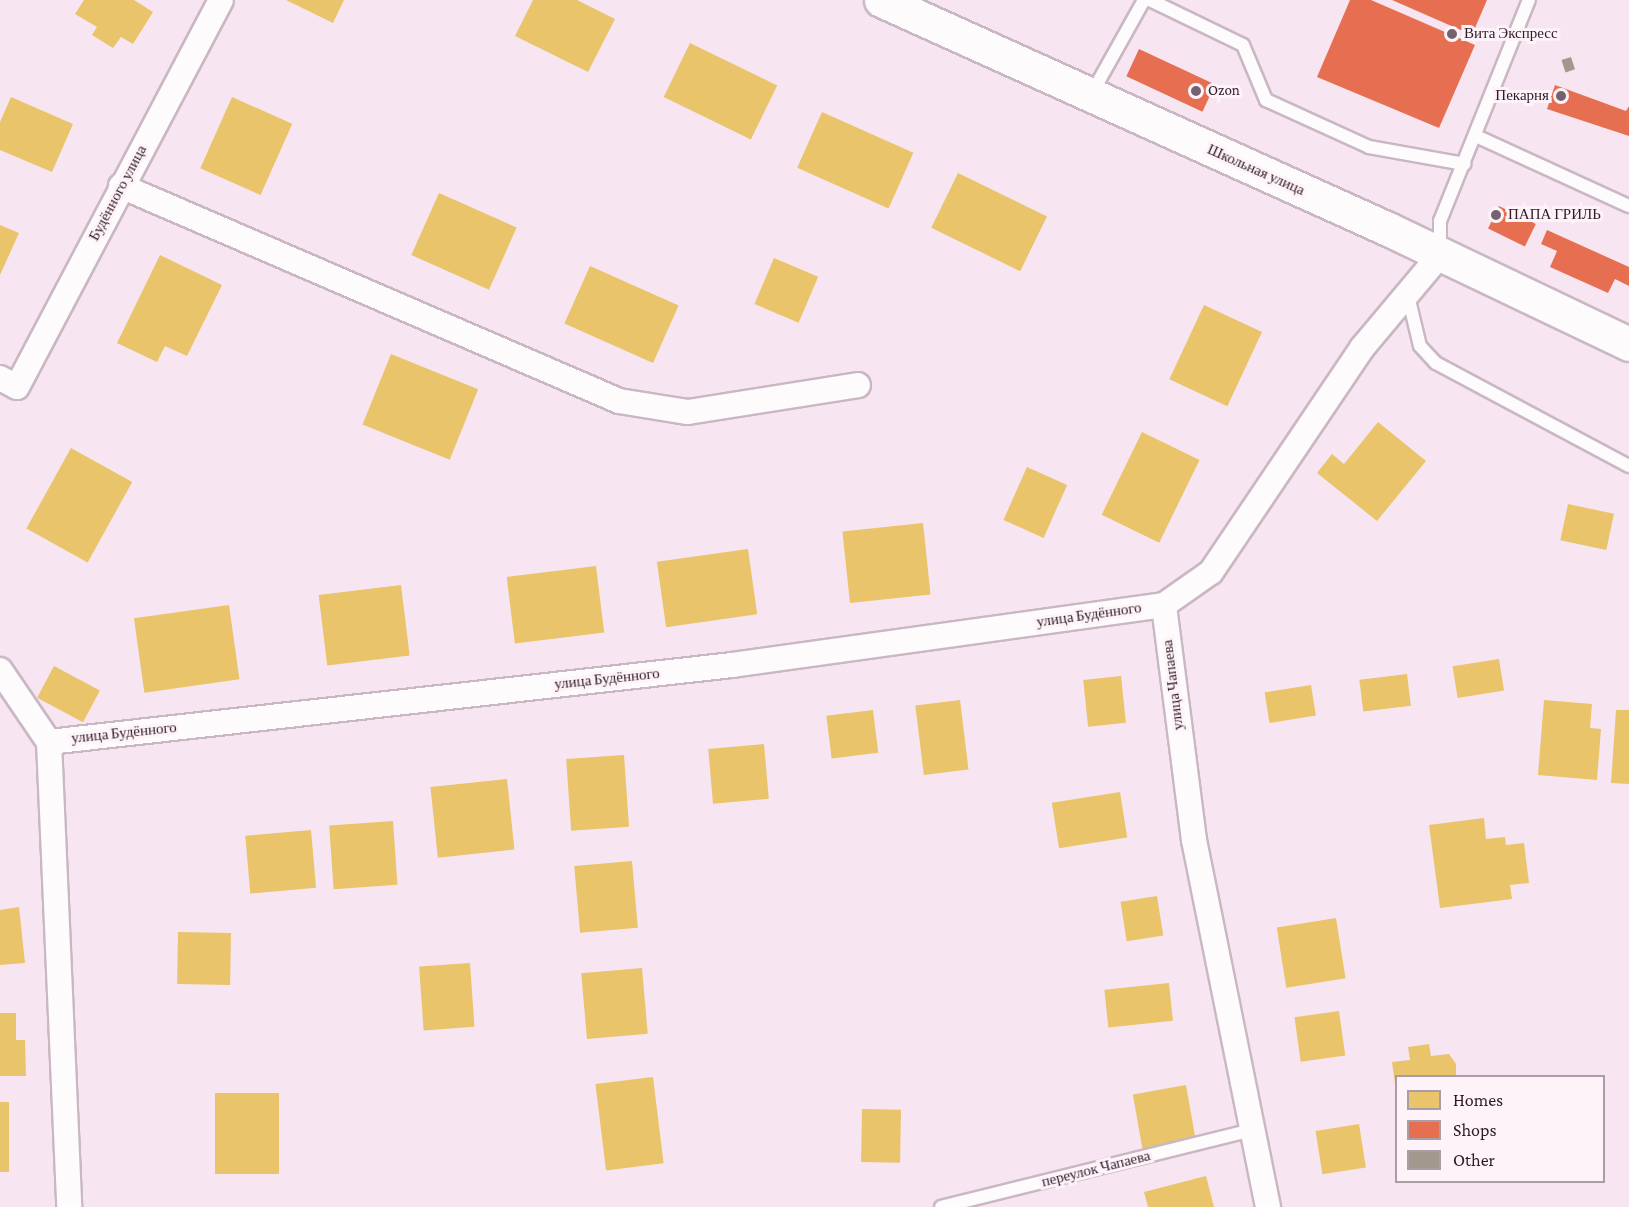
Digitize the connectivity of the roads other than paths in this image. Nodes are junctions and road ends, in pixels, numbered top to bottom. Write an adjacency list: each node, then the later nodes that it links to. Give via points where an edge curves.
1 (221, 0): 9 (street, Будённого улица)
2 (881, 0): 6 (street, Школьная улица)
3 (1144, 0): 6 (lane)
4 (1150, 0): 8 (lane, via 1243,45 1266,100 1369,147)
5 (1529, 0): 7 (lane)
6 (1091, 96): 11 (street, Школьная улица)
7 (1476, 136): 8 (lane); 10 (lane)
8 (1464, 164): 11 (lane, via 1440,221)
9 (121, 186): 14 (street, Будённого улица); 15 (street, via 619,401 687,412)
10 (1629, 206)
11 (1441, 254): 12 (street); 13 (street, Школьная улица)
12 (1408, 296): 16 (lane, via 1420,346 1436,363); 17 (street, via 1362,348 1211,572)
13 (1629, 344)
14 (8, 383)
15 (858, 385)
16 (1629, 466)
17 (1164, 605): 19 (street, улица Будённого, via 732,665); 20 (street, улица Чапаева, via 1194,840)
18 (0, 670): 19 (street)
19 (49, 742): 21 (street)
20 (1252, 1130): 22 (lane, переулок Чапаева); 23 (street, улица Чапаева)
21 (69, 1207)
22 (941, 1207)
23 (1268, 1207)

